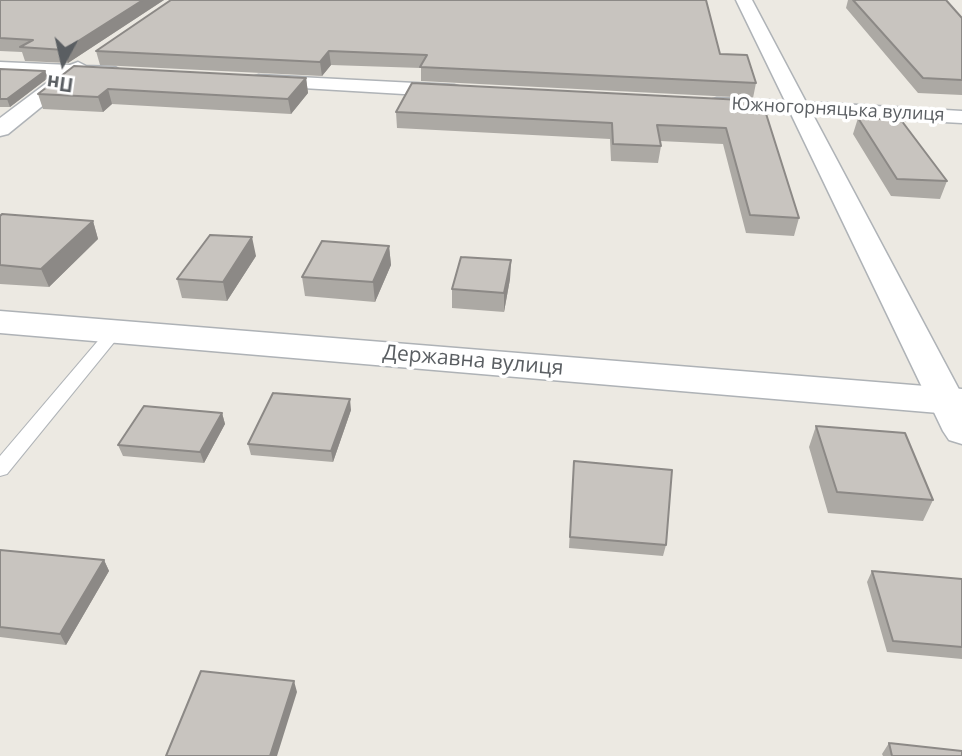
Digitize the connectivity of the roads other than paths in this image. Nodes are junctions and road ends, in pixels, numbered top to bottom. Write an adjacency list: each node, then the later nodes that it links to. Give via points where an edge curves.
1 (744, 0): 9 (street, Державна вулиця)
2 (95, 57): 4 (street)
3 (0, 68): 4 (street)
4 (74, 71): 5 (street); 11 (street)
5 (129, 74)
6 (241, 80): 7 (street)
7 (478, 92)
8 (700, 103): 9 (street, Южногорняцька вулиця)
9 (798, 108): 10 (street, Южногорняцька вулиця); 14 (street, Державна вулиця)
10 (962, 117)
11 (0, 129)
12 (0, 322): 13 (main road, Державна вулиця)
13 (114, 331): 14 (main road, Державна вулиця); 15 (lane)
14 (957, 411)
15 (0, 468)

